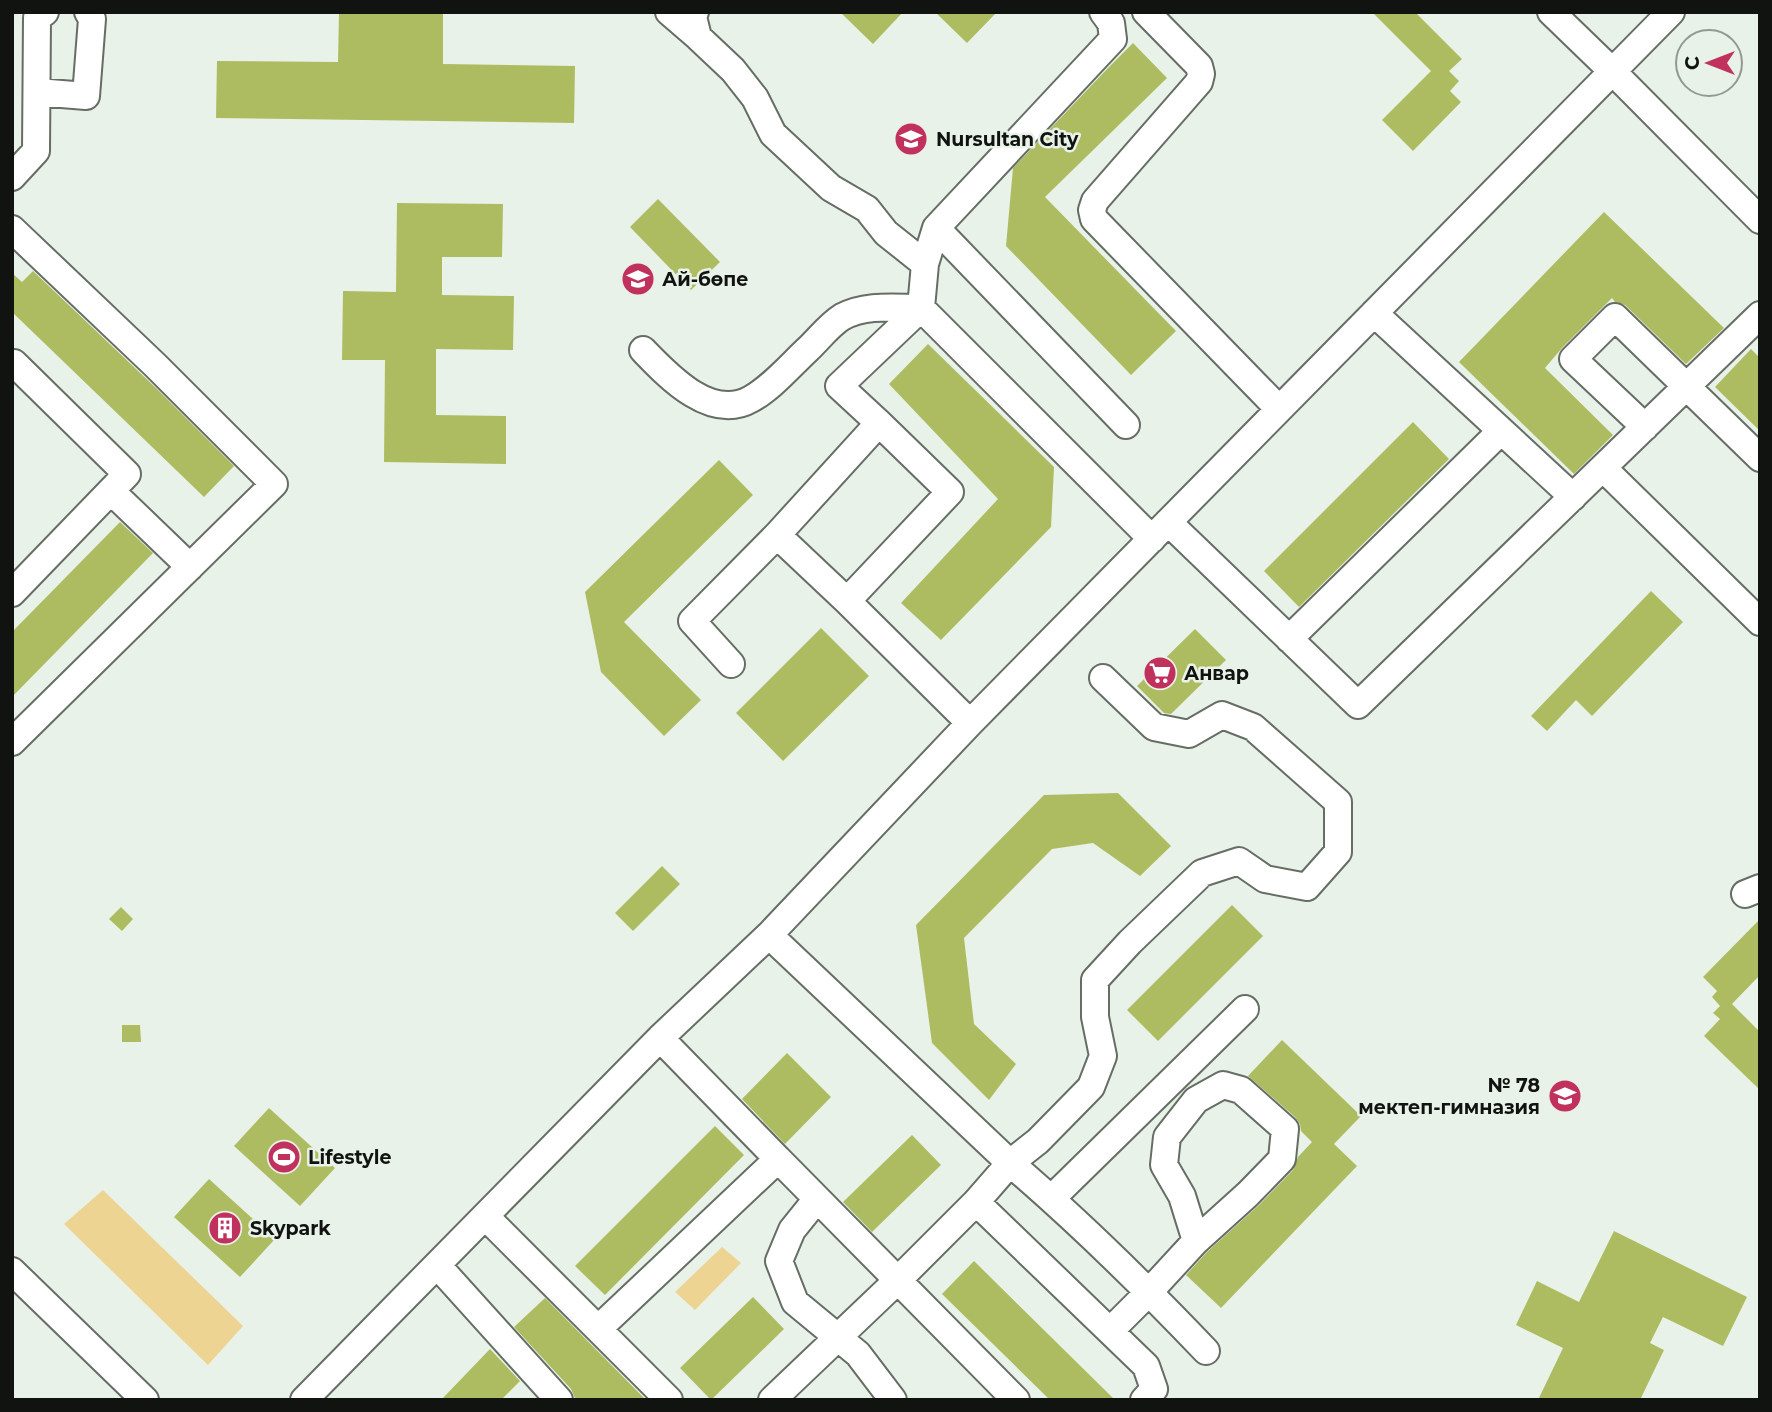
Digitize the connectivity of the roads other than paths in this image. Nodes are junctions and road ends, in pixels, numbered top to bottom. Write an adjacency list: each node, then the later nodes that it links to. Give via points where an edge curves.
1 (88, 12): 10 (street, via 92,19 86,96)
2 (669, 12): 8 (street)
3 (1103, 12): 13 (street, via 1111,23 1113,39)
4 (1146, 12): 22 (street, via 1202,74 1095,201 1094,219)
5 (1551, 12): 9 (street)
6 (1671, 12): 9 (street)
7 (40, 14): 10 (street)
8 (697, 25): 15 (street, via 755,98 773,134 831,188 867,209 886,233)
9 (1612, 71): 12 (street); 17 (street)
10 (37, 92): 11 (street, via 36,151)
11 (12, 177)
12 (1760, 220)
13 (936, 228): 15 (street); 24 (street)
14 (12, 229): 33 (street, via 274,484)
15 (925, 264): 16 (street)
16 (921, 308): 19 (street, via 871,308 841,318 777,379 750,400 733,405 699,399); 23 (street, via 839,386); 31 (street)
17 (1374, 313): 22 (street); 26 (street)
18 (1760, 315): 21 (street)
19 (643, 350)
20 (12, 365): 29 (street, via 15,363 127,474)
21 (1686, 387): 25 (street); 25 (street, via 1615,317 1573,359); 27 (street)
22 (1279, 409): 31 (street)
23 (879, 423): 32 (street); 35 (street, via 950,492)
24 (1126, 425)
25 (1644, 427): 28 (street)
26 (1501, 431): 30 (street); 37 (street)
27 (1760, 458)
28 (1603, 468): 30 (street); 36 (street)
29 (111, 491): 33 (street); 34 (street)
30 (1573, 497): 37 (street, via 1358,705)
31 (1160, 531): 37 (street); 40 (street)
32 (777, 535): 35 (street); 38 (street, via 692,621)
33 (190, 567): 41 (street)
34 (12, 593)
35 (847, 601): 40 (street)
36 (1760, 622)
37 (1289, 639)
38 (731, 664)
39 (1103, 678): 46 (street, via 1154,727 1189,734 1222,715 1253,727 1338,802 1338,852 1307,887 1265,879 1239,861 1202,873 1193,881 1095,980 1095,1017 1103,1056 1091,1087)
40 (970, 723): 42 (street)
41 (12, 742)
42 (769, 935): 44 (street); 46 (street)
43 (1245, 1009): 48 (street)
44 (660, 1038): 45 (street); 50 (street)
45 (778, 1159): 47 (street); 56 (street)
46 (1010, 1163): 48 (street); 49 (street)
47 (817, 1199): 54 (street); 58 (street, via 792,1230 779,1261 794,1302)
48 (1051, 1199): 55 (street)
49 (976, 1202): 54 (street); 57 (street)
50 (485, 1216): 52 (street); 56 (street)
51 (1196, 1241): 51 (street, via 1182,1196 1164,1165 1167,1138 1196,1100 1223,1085 1241,1090 1285,1129 1282,1159); 55 (street)
52 (437, 1265): 60 (street); 62 (street)
53 (12, 1271): 61 (street)
54 (898, 1280): 58 (street); 66 (street)
55 (1149, 1292): 57 (street); 59 (street)
56 (598, 1329): 63 (street)
57 (1111, 1331): 67 (street, via 1146,1366 1154,1389)
58 (838, 1338): 64 (street); 65 (street, via 858,1354)
59 (1206, 1351)
60 (543, 1394)
61 (145, 1400)
62 (304, 1400)
63 (669, 1400)
64 (772, 1400)
65 (893, 1400)
66 (1016, 1400)
67 (1144, 1400)

